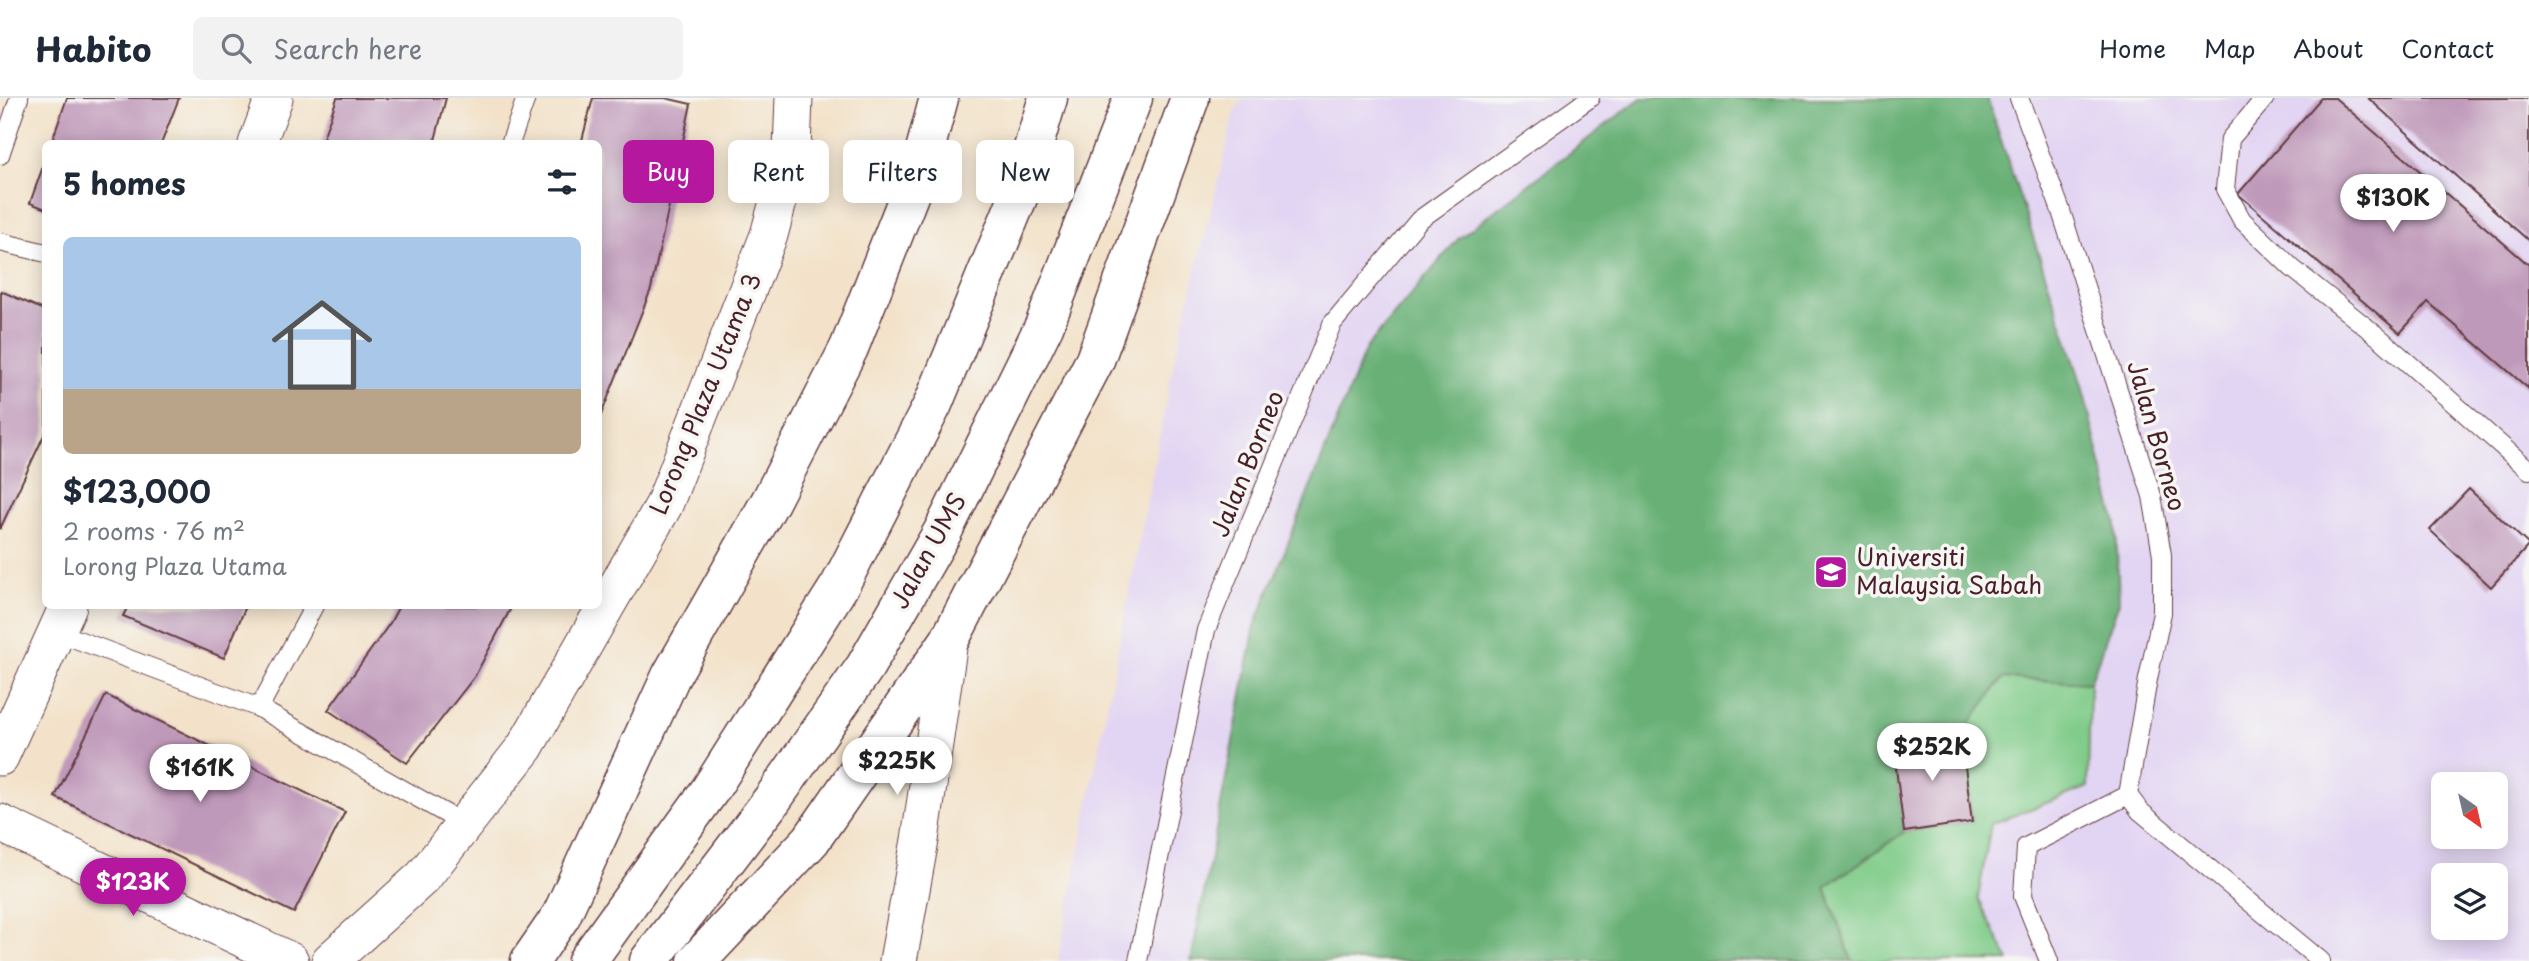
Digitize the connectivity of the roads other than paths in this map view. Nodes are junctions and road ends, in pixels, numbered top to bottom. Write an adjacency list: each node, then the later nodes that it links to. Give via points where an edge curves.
1 (19, 98): 14 (lane)
2 (274, 98): 12 (street)
3 (526, 98): 13 (lane)
4 (794, 98): 25 (street, Lorong Plaza Utama 3, via 792,150 769,235 664,505 525,747)
5 (939, 98): 28 (highway, via 921,166 849,348 771,500 671,676 561,916)
6 (1048, 98): 29 (highway, via 1019,195 933,404 840,584 710,790)
7 (1133, 98): 30 (highway, Jalan UMS, via 1044,326 943,531 865,667 772,800)
8 (1190, 98): 20 (highway, via 1095,360)
9 (1590, 98): 33 (lane, Jalan Borneo, via 1419,220 1332,324 1206,630)
10 (2019, 98): 23 (lane, Jalan Borneo, via 2060,208 2152,496 2162,555 2162,613)
11 (2265, 98): 17 (lane, via 2230,139 2225,189 2242,220 2291,268 2381,339)
12 (258, 140)
13 (511, 140)
14 (0, 155)
15 (0, 242): 16 (lane)
16 (42, 252)
17 (2529, 470)
18 (312, 609): 21 (lane)
19 (62, 619): 21 (lane); 22 (street)
20 (949, 641): 31 (highway, via 811,840); 32 (street)
21 (259, 708): 25 (lane)
22 (0, 757)
23 (2128, 795): 34 (lane, via 2026,847 2023,896); 35 (lane, via 2140,811)
24 (0, 823): 26 (street)
25 (464, 824): 27 (street, Lorong Plaza Utama 3, via 423,877)
26 (290, 961)
27 (330, 961)
28 (530, 961)
29 (587, 961)
30 (649, 961)
31 (697, 961)
32 (898, 961)
33 (1138, 961)
34 (2049, 961)
35 (2322, 961)

